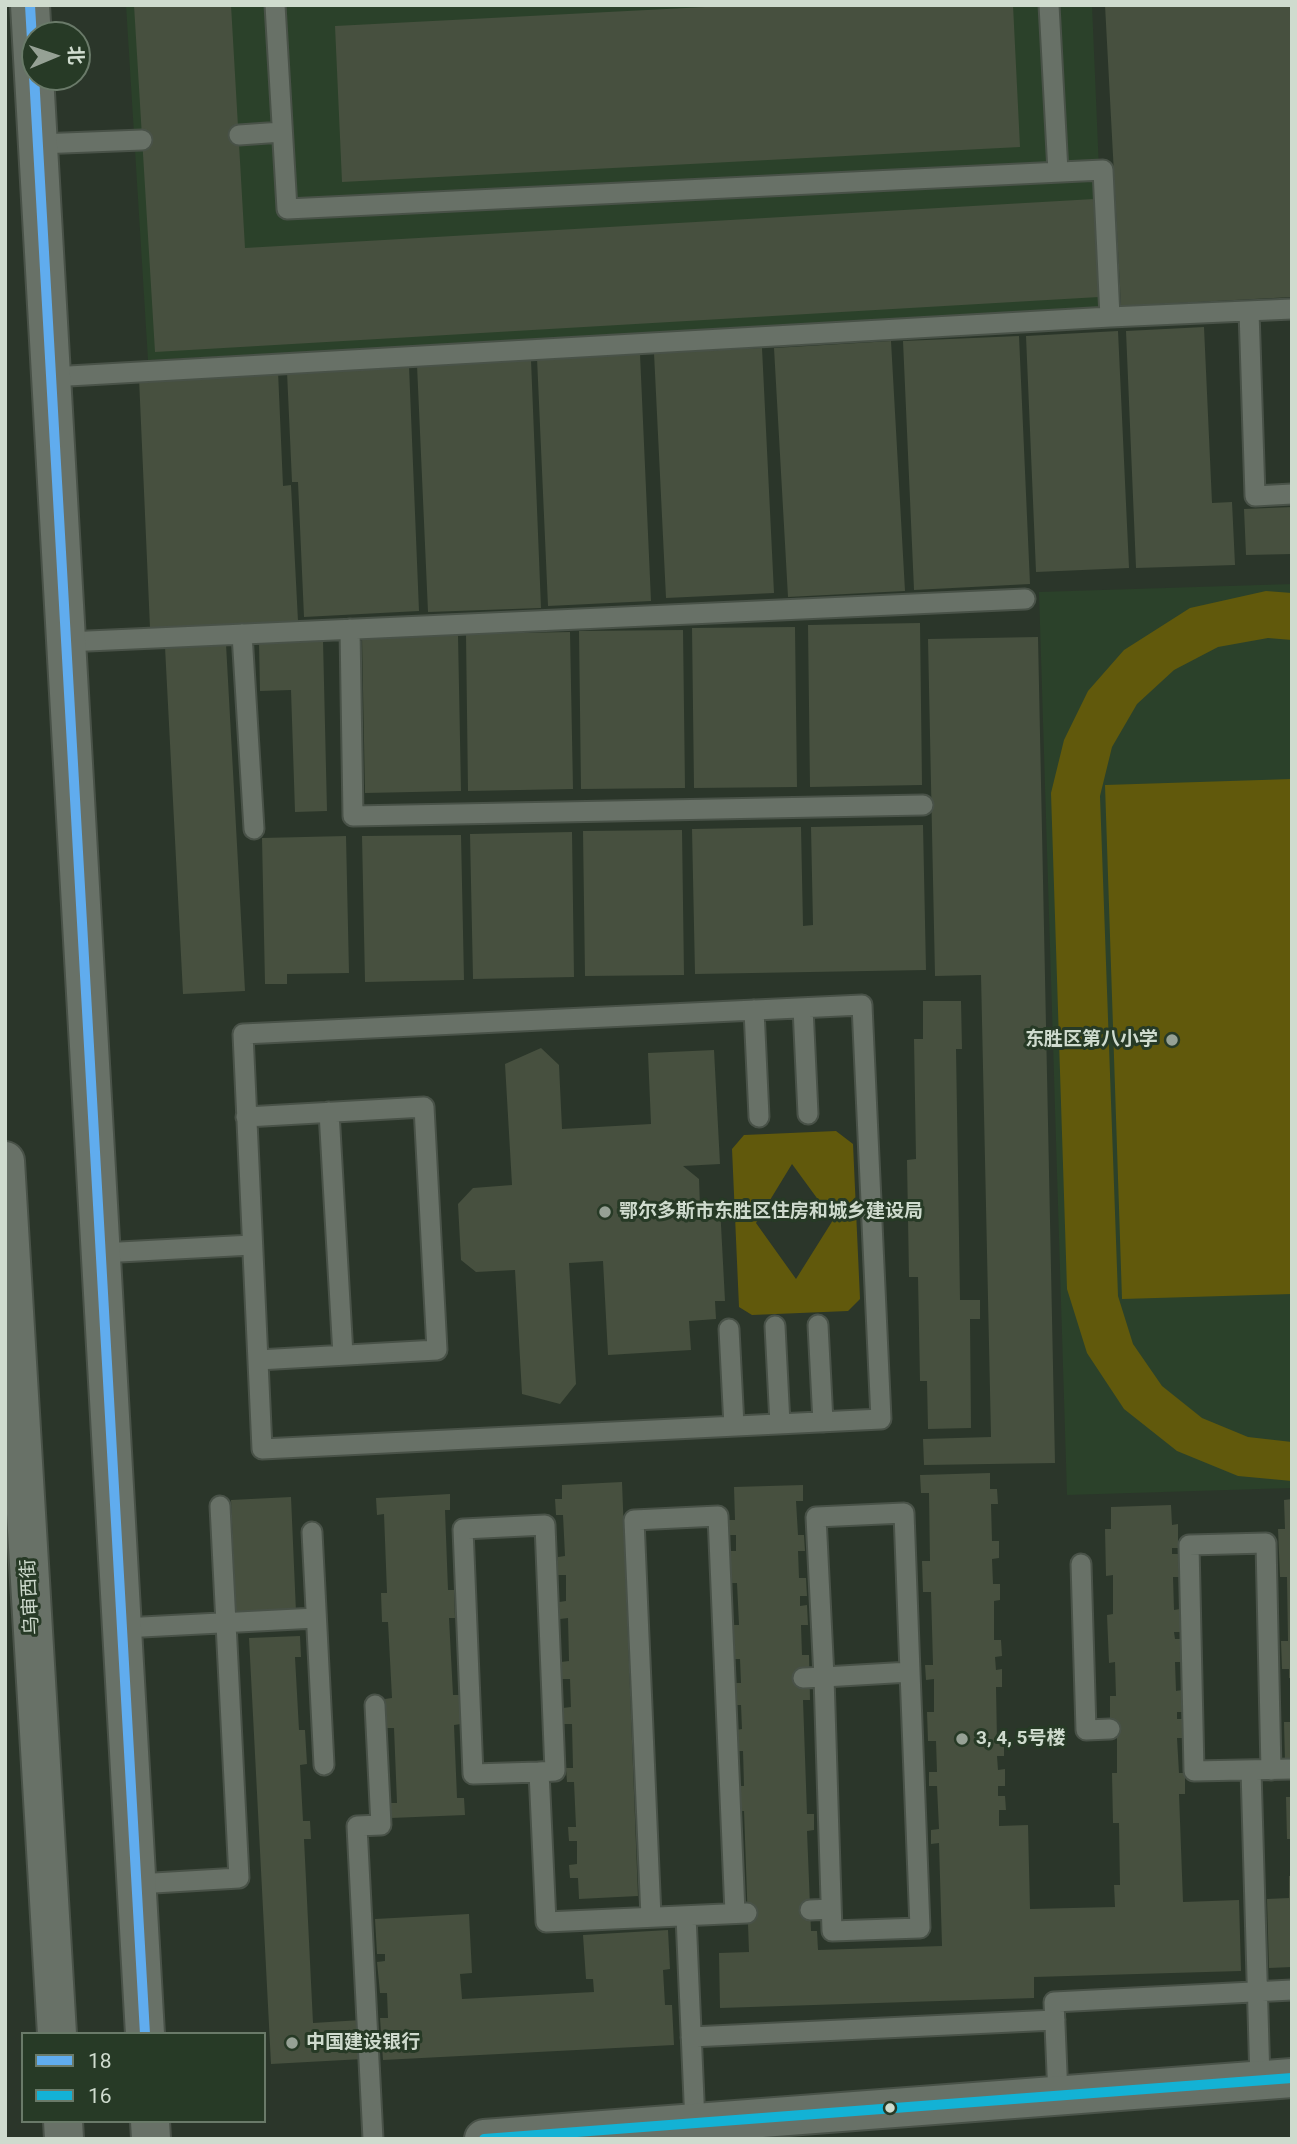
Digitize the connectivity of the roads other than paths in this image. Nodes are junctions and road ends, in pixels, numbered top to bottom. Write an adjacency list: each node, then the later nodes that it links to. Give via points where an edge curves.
1 (30, 5): 7 (main road)
2 (275, 5): 4 (lane)
3 (1049, 5): 8 (lane)
4 (282, 132): 5 (lane); 8 (lane, via 287,209)
5 (239, 135)
6 (142, 139): 7 (lane)
7 (38, 144): 12 (main road)
8 (1058, 172): 11 (lane, via 1103,170)
9 (1292, 309): 10 (lane)
10 (1249, 311): 11 (lane); 13 (lane, via 1255,496)
11 (1110, 317): 12 (lane)
12 (51, 377): 17 (main road)
13 (1292, 494)
14 (1025, 599): 15 (lane)
15 (350, 629): 16 (lane); 18 (lane, via 353,816)
16 (242, 634): 17 (lane); 19 (lane)
17 (66, 642): 28 (main road)
18 (923, 805)
19 (254, 829)
20 (803, 1008): 21 (lane); 23 (lane); 34 (lane, via 862,1005 881,1419)
21 (754, 1010): 24 (lane, via 243,1034); 25 (lane)
22 (329, 1112): 24 (lane); 32 (lane); 32 (lane, via 424,1107 437,1350)
23 (808, 1115)
24 (246, 1117): 27 (lane)
25 (759, 1117)
26 (5, 1161): 61 (main road, 乌审西街)
27 (252, 1245): 28 (lane); 33 (lane)
28 (101, 1253): 42 (main road)
29 (818, 1325): 34 (lane)
30 (775, 1326): 35 (lane)
31 (729, 1329): 36 (lane)
32 (342, 1355): 33 (lane)
33 (258, 1360): 36 (lane, via 262,1449)
34 (823, 1422): 35 (lane)
35 (780, 1423): 36 (lane)
36 (734, 1426)
37 (220, 1506): 41 (lane)
38 (312, 1532): 40 (lane)
39 (1081, 1564): 47 (lane, via 1086,1730)
40 (316, 1618): 41 (lane); 48 (lane)
41 (226, 1623): 42 (lane); 53 (lane, via 239,1878)
42 (122, 1628): 53 (main road)
43 (910, 1672): 44 (lane); 44 (lane, via 904,1513 816,1517); 54 (lane, via 920,1928 832,1931)
44 (824, 1676): 45 (lane); 54 (lane)
45 (803, 1678)
46 (375, 1704): 67 (lane, via 381,1825 357,1826)
47 (1110, 1729)
48 (324, 1765)
49 (1292, 1769): 51 (lane)
50 (1251, 1770): 51 (lane); 51 (lane, via 1194,1771 1188,1726 1189,1545 1266,1543); 59 (lane)
51 (1271, 1770)
52 (540, 1772): 52 (lane, via 472,1774 463,1529 545,1525 555,1771); 57 (lane, via 546,1922)
53 (136, 1884): 62 (main road)
54 (831, 1909): 55 (lane)
55 (810, 1910)
56 (686, 1916): 57 (lane); 57 (lane, via 741,1913 733,1681 718,1516 634,1520); 63 (lane)
57 (651, 1917)
58 (1292, 1990): 59 (lane)
59 (1258, 1991): 60 (lane, via 1054,2002); 64 (lane)
60 (1055, 2020): 63 (lane); 65 (lane)
61 (57, 2032)
62 (145, 2032)
63 (691, 2037): 66 (lane)
64 (1276, 2079): 65 (main road)
65 (1058, 2096): 66 (main road)
66 (695, 2123): 68 (main road)
67 (373, 2139)
68 (484, 2139)

